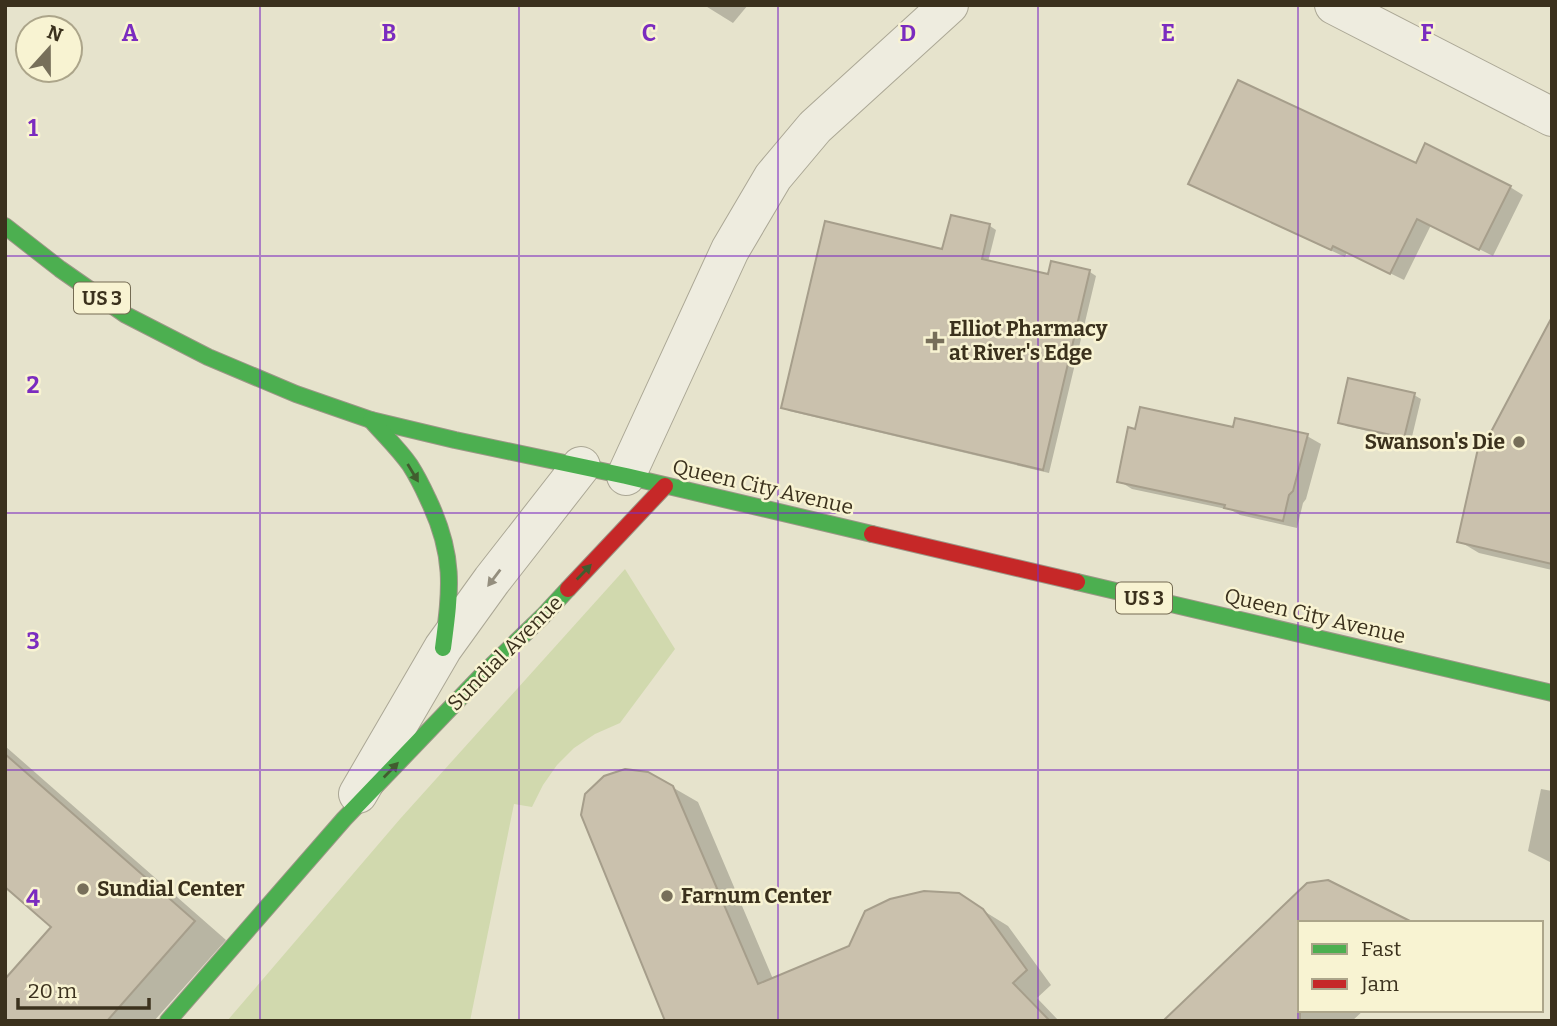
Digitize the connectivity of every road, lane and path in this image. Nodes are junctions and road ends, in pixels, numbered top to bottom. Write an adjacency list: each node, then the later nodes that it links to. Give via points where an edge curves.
1 (949, 5): 7 (street, via 815,127 773,177 730,250)
2 (1334, 5): 3 (street)
3 (1552, 117)
4 (5, 226): 5 (main road, Queen City Avenue / US 3, via 126,315 208,357)
5 (371, 419): 6 (main road, Queen City Avenue / US 3); 9 (main road, one-way to 9, via 410,466 447,545)
6 (581, 466): 7 (main road, Queen City Avenue / US 3); 9 (street, Sundial Avenue, one-way to 9)
7 (626, 476): 8 (main road, Queen City Avenue / US 3)
8 (665, 486): 10 (main road, Queen City Avenue / US 3); 11 (main road, Sundial Avenue, one-way to 8)
9 (443, 648): 11 (street, Sundial Avenue)
10 (1552, 693)
11 (344, 819): 12 (main road, Sundial Avenue)
12 (168, 1021)

